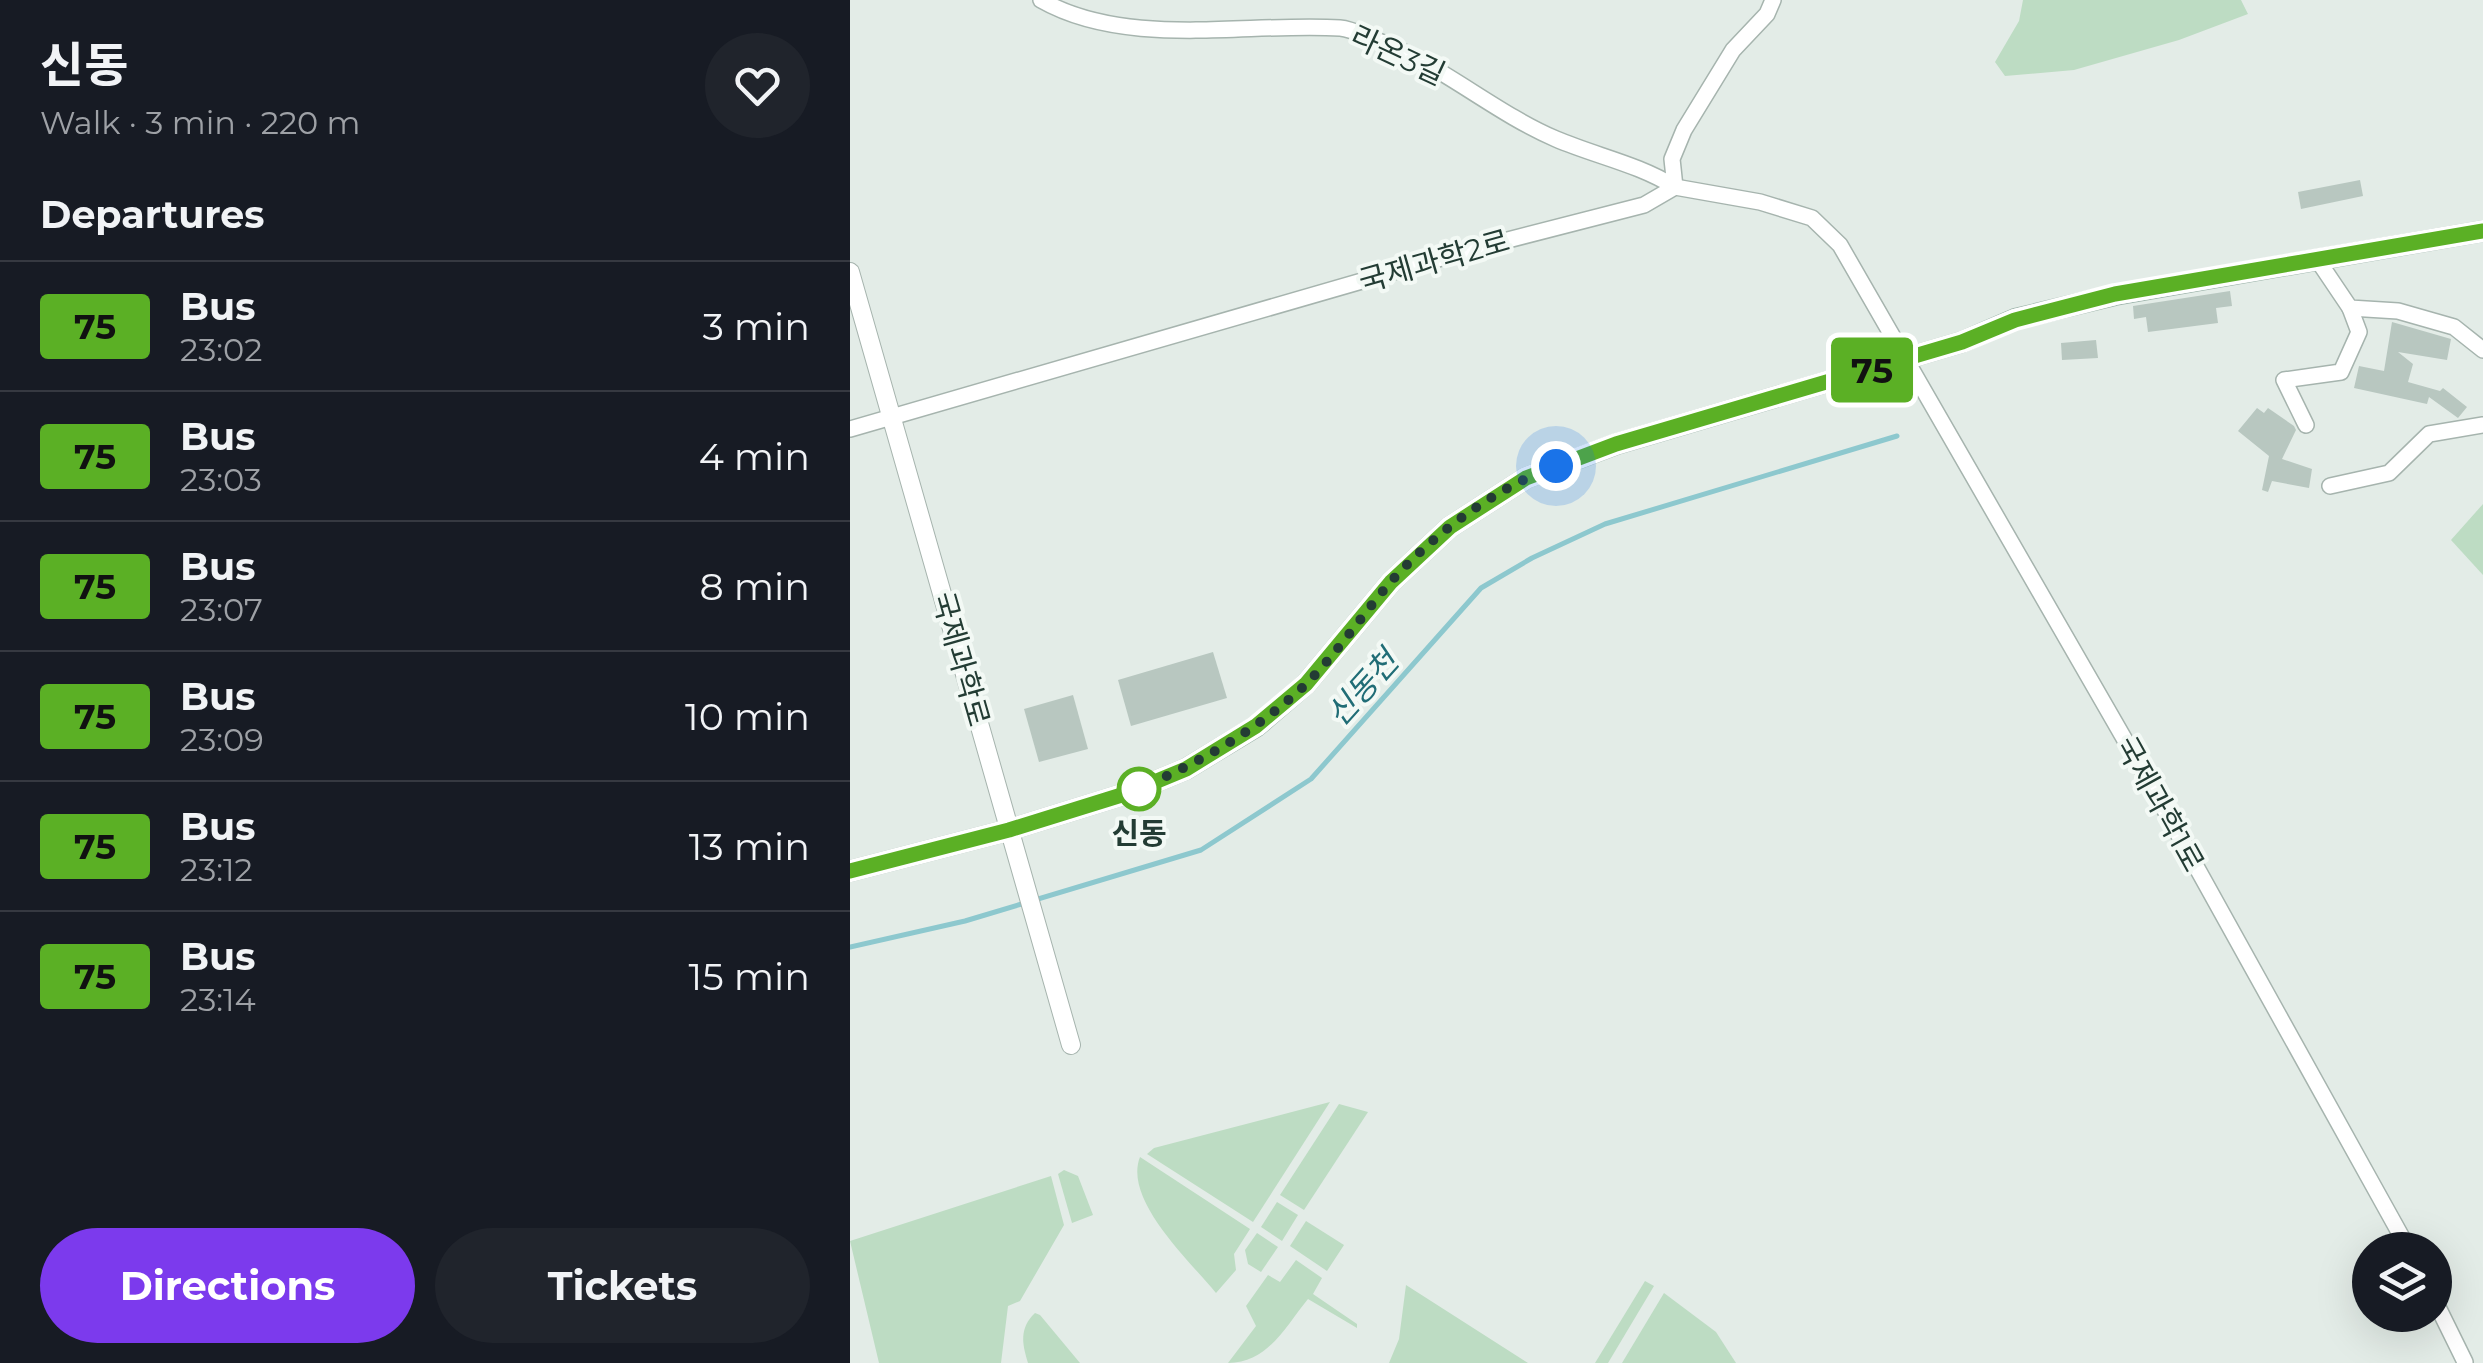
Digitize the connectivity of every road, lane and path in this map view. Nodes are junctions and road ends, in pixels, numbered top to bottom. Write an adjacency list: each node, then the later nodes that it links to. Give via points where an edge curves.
1 (1041, 0): 3 (street, 라온3길, via 1107,24 1344,28 1402,50 1553,138 1652,172)
2 (1773, 0): 3 (street, via 1684,130 1672,159)
3 (1675, 187): 9 (street, via 1812,218 1840,246); 10 (street, 국제과학2로, via 1644,205)
4 (2483, 230): 5 (main road)
5 (2319, 262): 7 (street); 9 (main road, via 2115,294 2015,320)
6 (850, 272): 10 (street, 국제과학로)
7 (2350, 308): 8 (street, via 2454,327); 11 (street, via 2358,332 2341,372 2284,380)
8 (2483, 350)
9 (1904, 360): 15 (main road, via 1616,444 1526,478 1450,527 1391,582 1306,684 1256,726 1172,775); 18 (street, 국제과학1로)
10 (892, 417): 13 (street, 국제과학2로); 15 (street, 국제과학로)
11 (2306, 425)
12 (2483, 425): 14 (street, via 2430,434 2390,473)
13 (850, 429)
14 (2330, 486)
15 (1009, 830): 16 (main road); 17 (street, 국제과학로)
16 (850, 871)
17 (1071, 1046)
18 (2399, 1232)
19 (2451, 1332): 20 (street)
20 (2466, 1362)

